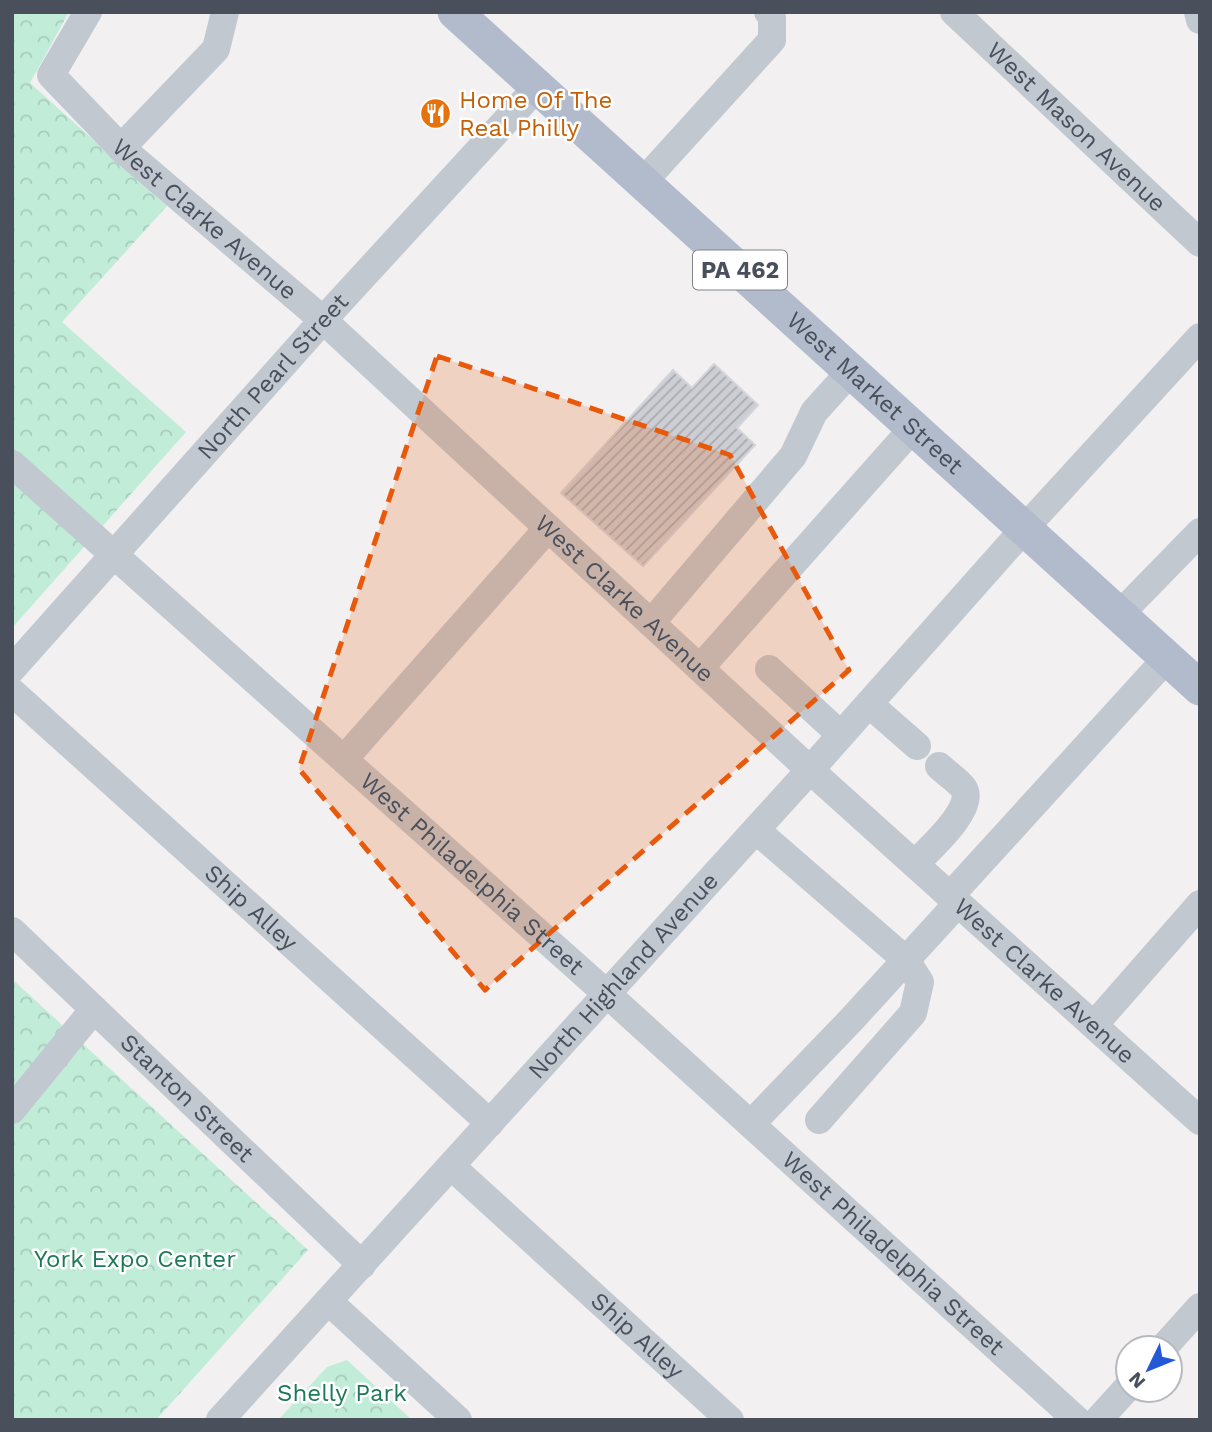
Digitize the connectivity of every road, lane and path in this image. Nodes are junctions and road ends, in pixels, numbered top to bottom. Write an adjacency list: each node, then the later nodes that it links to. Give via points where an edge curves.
1 (88, 12): 9 (street, West Clarke Avenue, via 51,75)
2 (225, 12): 9 (street, via 216,49)
3 (455, 12): 8 (main road, West Market Street / PA 462)
4 (768, 12): 10 (street, via 772,40)
5 (954, 12): 11 (street, West Mason Avenue)
6 (1198, 12): 7 (street)
7 (1200, 20)
8 (538, 86): 10 (main road, West Market Street / PA 462); 12 (street, North Pearl Street)
9 (121, 148): 12 (street, West Clarke Avenue)
10 (643, 182): 14 (main road, West Market Street / PA 462)
11 (1200, 243)
12 (323, 320): 17 (street, West Clarke Avenue); 20 (street, North Pearl Street)
13 (1196, 348): 18 (street, North Highland Avenue)
14 (850, 371): 15 (main road, West Market Street / PA 462); 22 (street, via 814,412 793,456)
15 (913, 428): 18 (main road, West Market Street / PA 462); 24 (street)
16 (12, 464): 20 (street, West Philadelphia Street)
17 (548, 528): 22 (street, West Clarke Avenue); 32 (street)
18 (1024, 529): 21 (main road, West Market Street / PA 462); 29 (street, North Highland Avenue)
19 (1200, 532): 21 (street)
20 (114, 553): 25 (street, North Pearl Street); 32 (street, West Philadelphia Street)
21 (1119, 615): 23 (main road, West Market Street / PA 462)
22 (651, 623): 24 (street, West Clarke Avenue)
23 (1167, 658): 27 (main road, West Market Street / PA 462); 37 (street)
24 (699, 668): 34 (street, West Clarke Avenue)
25 (12, 669)
26 (769, 669): 30 (street)
27 (1200, 688)
28 (12, 692): 47 (street, Ship Alley)
29 (869, 704): 30 (street, North Highland Avenue); 31 (street)
30 (841, 735): 34 (street, North Highland Avenue)
31 (917, 746)
32 (344, 759): 41 (street, West Philadelphia Street)
33 (939, 766): 36 (street, via 964,788 967,801 961,814)
34 (810, 770): 35 (street, North Highland Avenue); 36 (street, West Clarke Avenue)
35 (756, 830): 40 (street); 41 (street, North Highland Avenue)
36 (915, 864): 37 (street, West Clarke Avenue)
37 (954, 899): 40 (street); 43 (street, West Clarke Avenue)
38 (1200, 904): 43 (street)
39 (12, 931): 42 (street, Stanton Street)
40 (906, 960): 45 (street, via 920,982 913,1013); 48 (street)
41 (607, 994): 47 (street, North Highland Avenue); 48 (street, West Philadelphia Street)
42 (94, 1009): 44 (street); 50 (street, Stanton Street)
43 (1094, 1025): 46 (street, West Clarke Avenue)
44 (12, 1110)
45 (819, 1120)
46 (1200, 1121)
47 (490, 1124): 49 (street, North Highland Avenue)
48 (751, 1124): 58 (street, West Philadelphia Street)
49 (451, 1166): 50 (street, North Highland Avenue); 57 (street, Ship Alley)
50 (362, 1265): 51 (street, North Highland Avenue)
51 (328, 1301): 55 (street, North Highland Avenue); 56 (street)
52 (1200, 1307): 53 (street)
53 (1176, 1334)
54 (1114, 1402): 59 (street)
55 (220, 1420)
56 (458, 1420)
57 (730, 1420)
58 (1077, 1420)
59 (1098, 1420)

